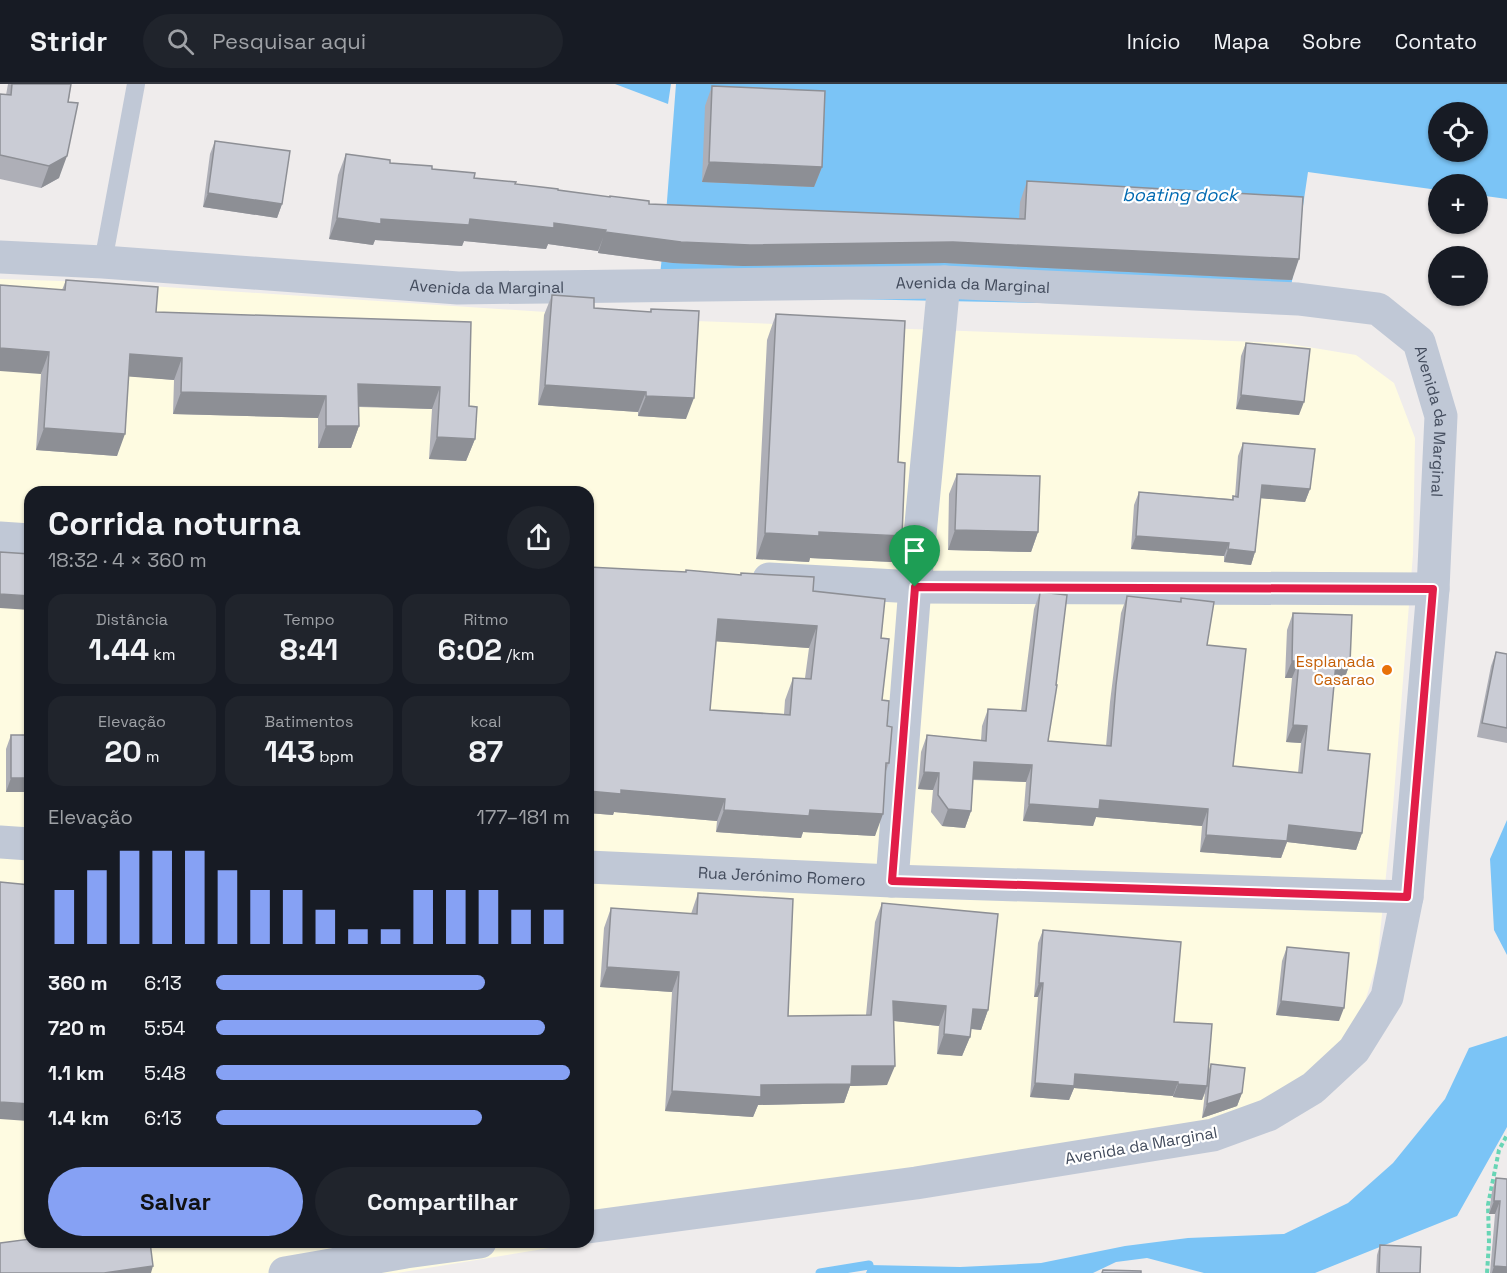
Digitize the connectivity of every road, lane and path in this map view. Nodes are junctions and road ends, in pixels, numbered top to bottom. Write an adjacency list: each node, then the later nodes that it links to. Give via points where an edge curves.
1 (136, 84): 3 (lane)
2 (0, 257): 3 (street, Avenida da Marginal)
3 (103, 262): 4 (street, Avenida da Marginal, via 458,288)
4 (944, 282): 8 (street); 9 (street, Avenida da Marginal, via 1298,299 1378,309 1419,342 1441,416)
5 (0, 538): 6 (street)
6 (24, 540)
7 (740, 577): 8 (street)
8 (915, 587): 9 (street); 13 (street)
9 (1433, 589): 14 (street, Avenida da Marginal)
10 (0, 843): 11 (street)
11 (24, 844)
12 (594, 867): 13 (street, Rua Jerónimo Romero)
13 (892, 881): 14 (street, Rua Jerónimo Romero)
14 (1407, 897): 16 (street, Avenida da Marginal, via 1387,996 1354,1050 1313,1088 1268,1115 1213,1135 916,1183)
15 (1507, 1135): 19 (path, via 1499,1149 1488,1205)
16 (594, 1226)
17 (436, 1248): 18 (street)
18 (285, 1273)
19 (1487, 1273)

